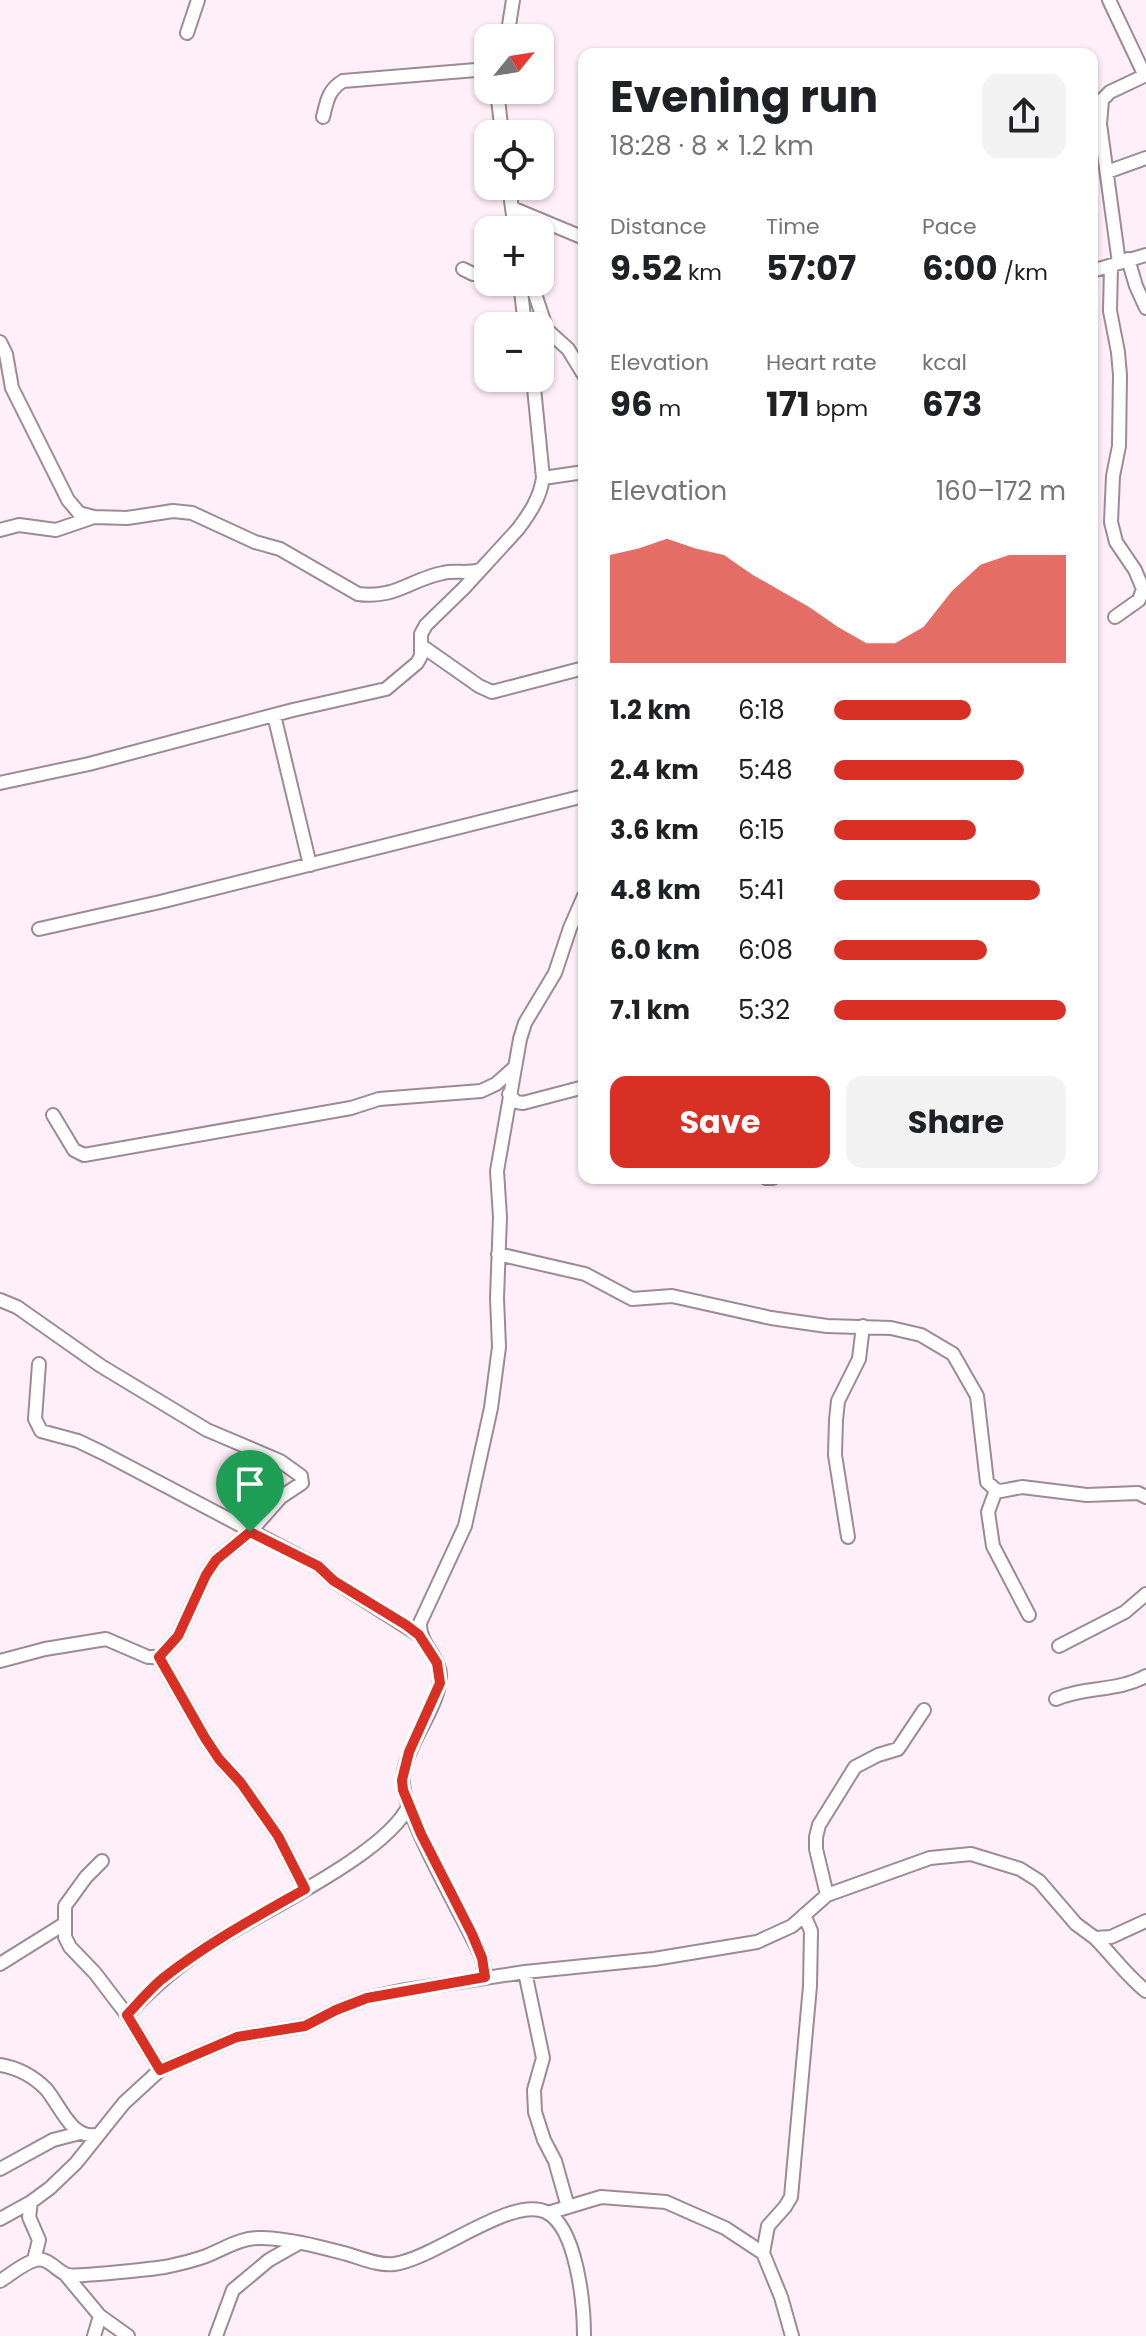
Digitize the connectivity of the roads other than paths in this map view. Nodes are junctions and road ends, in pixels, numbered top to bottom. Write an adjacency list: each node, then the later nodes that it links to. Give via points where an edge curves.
1 (198, 0): 5 (street)
2 (513, 0): 4 (street)
3 (1109, 0): 7 (street)
4 (509, 24)
5 (187, 33)
6 (474, 70): 8 (street, via 343,81 329,94)
7 (1145, 75): 10 (street, via 1102,100)
8 (323, 117)
9 (1146, 158): 10 (street)
10 (1107, 172): 16 (street)
11 (511, 200): 12 (street)
12 (512, 208): 13 (street); 14 (street)
13 (513, 216)
14 (578, 236)
15 (1146, 255): 16 (street)
16 (1119, 263): 18 (street); 21 (street); 30 (street, via 1110,311 1120,375 1111,522 1116,542 1143,589 1139,600)
17 (463, 269): 19 (street)
18 (1098, 269)
19 (474, 274)
20 (536, 296): 23 (street, via 547,330)
21 (1146, 308)
22 (0, 342): 27 (street, via 12,388 68,500 79,513)
23 (578, 365)
24 (534, 392): 26 (street)
25 (578, 473): 26 (street)
26 (543, 478): 29 (street, via 528,516)
27 (94, 517): 28 (street, via 56,530 19,525); 29 (street, via 192,513 280,549 358,594 402,590 427,577)
28 (0, 530)
29 (482, 569): 31 (street, via 423,629)
30 (1115, 617)
31 (422, 646): 32 (street, via 492,692); 33 (street, via 417,663 386,689)
32 (578, 670)
33 (274, 715): 34 (street); 36 (street)
34 (0, 783)
35 (578, 798): 36 (street)
36 (310, 865): 38 (street)
37 (578, 910): 39 (street, via 555,973 525,1023)
38 (39, 929)
39 (515, 1067): 41 (street); 42 (street, via 481,1091 379,1099 84,1155 74,1150)
40 (578, 1089): 41 (street, via 523,1103)
41 (509, 1094): 43 (street, via 497,1171)
42 (53, 1115)
43 (498, 1254): 45 (street, via 585,1274 632,1299 672,1296 771,1318); 53 (street, via 499,1347 485,1438 465,1526 425,1608)
44 (0, 1300): 49 (street, via 207,1430 280,1461 301,1476 302,1483 281,1497)
45 (863, 1326): 47 (street, via 921,1335 953,1354 977,1396 987,1482); 50 (street, via 859,1359 838,1401 836,1420 835,1455)
46 (39, 1364): 49 (street, via 35,1419 41,1431 103,1453)
47 (996, 1490): 48 (street, via 1022,1487); 52 (street, via 988,1512 993,1546)
48 (1146, 1497)
49 (250, 1532): 53 (street, via 318,1566); 55 (street, via 216,1560 178,1636)
50 (848, 1537)
51 (1146, 1594): 54 (street, via 1125,1612)
52 (1029, 1615)
53 (419, 1635): 60 (street, via 440,1676 405,1767 402,1780)
54 (1059, 1646)
55 (159, 1657): 56 (street, via 106,1639); 62 (street, via 205,1738 278,1836)
56 (0, 1661)
57 (1146, 1676): 58 (street)
58 (1056, 1699)
59 (924, 1710): 63 (street, via 898,1749 855,1767 819,1825 816,1849)
60 (409, 1805): 62 (street, via 389,1833); 70 (street, via 472,1934)
61 (102, 1861): 66 (street, via 68,1900)
62 (305, 1889): 72 (street, via 180,1965)
63 (827, 1895): 64 (street); 67 (street, via 930,1858 971,1854 1020,1869 1039,1881)
64 (804, 1915): 69 (street, via 781,1933 746,1944); 83 (street, via 811,1931 810,1971 791,2197 768,2226)
65 (1146, 1921): 67 (street, via 1111,1937)
66 (64, 1924): 68 (street); 72 (street, via 70,1947)
67 (1095, 1938): 71 (street)
68 (0, 1964)
69 (525, 1972): 70 (street); 79 (street, via 543,2058 534,2090 535,2112)
70 (485, 1977): 74 (street, via 367,1998 305,2026 237,2037)
71 (1146, 1991)
72 (127, 2015): 74 (street)
73 (0, 2065): 75 (street, via 36,2080)
74 (160, 2070): 76 (street)
75 (80, 2133): 76 (street); 77 (street, via 53,2140)
76 (96, 2135): 78 (street, via 76,2163)
77 (0, 2169)
78 (31, 2202): 81 (street); 84 (street, via 29,2217 39,2240)
79 (568, 2207): 80 (street); 83 (street, via 601,2197 666,2202 725,2228)
80 (548, 2213): 82 (street, via 531,2209 504,2215 395,2264); 91 (street, via 559,2222 570,2248 580,2283)
81 (0, 2219)
82 (299, 2243): 85 (street, via 244,2239 163,2267); 90 (street, via 233,2290)
83 (763, 2253): 92 (street)
84 (34, 2260): 85 (street, via 47,2261); 86 (street)
85 (65, 2274): 87 (street)
86 (0, 2281)
87 (100, 2316): 88 (street); 89 (street)
88 (94, 2336)
89 (128, 2336)
90 (216, 2336)
91 (584, 2336)
92 (792, 2336)

